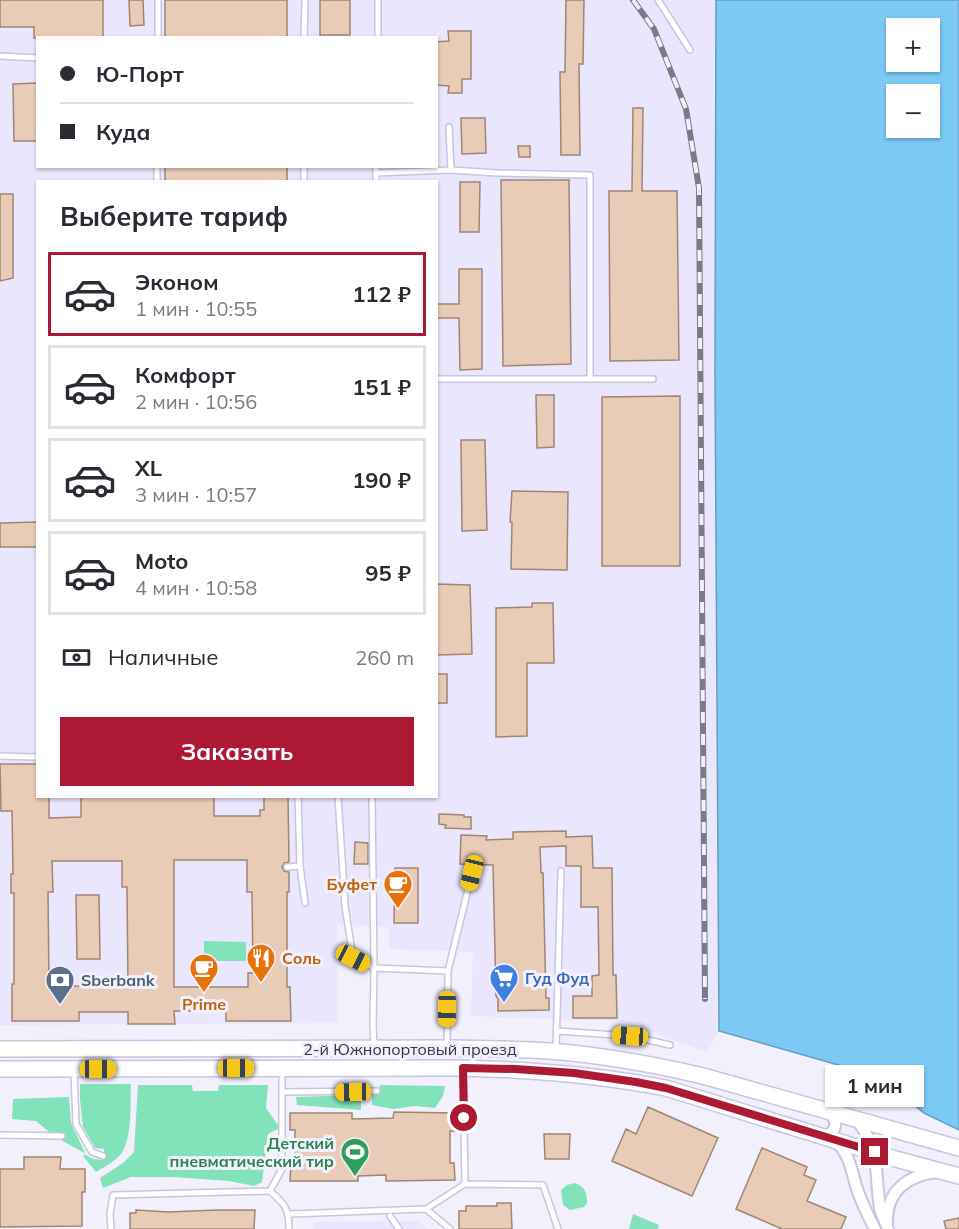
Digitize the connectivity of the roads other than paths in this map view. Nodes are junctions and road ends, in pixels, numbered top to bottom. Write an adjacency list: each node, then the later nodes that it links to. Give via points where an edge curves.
1 (158, 0): 5 (lane)
2 (304, 0): 6 (lane)
3 (378, 0): 7 (lane)
4 (658, 0): 8 (lane)
5 (158, 36)
6 (304, 36)
7 (378, 36)
8 (690, 50)
9 (0, 56): 10 (lane)
10 (36, 58)
11 (449, 128): 13 (lane)
12 (376, 170): 13 (lane)
13 (451, 170): 15 (lane, via 590,175)
14 (438, 379): 15 (lane)
15 (590, 379): 16 (lane)
16 (653, 379)
17 (0, 756): 18 (lane)
18 (36, 757)
19 (298, 798): 23 (lane)
20 (338, 798): 27 (lane, via 345,906 353,958)
21 (372, 798): 27 (lane)
22 (287, 867): 23 (lane)
23 (300, 867): 26 (lane)
24 (561, 870): 29 (lane)
25 (472, 873): 28 (lane)
26 (305, 903)
27 (374, 968): 28 (lane); 31 (lane)
28 (448, 971): 32 (lane)
29 (557, 1031): 30 (lane, via 630,1036); 34 (lane)
30 (670, 1045)
31 (374, 1048): 32 (main road, 2-й Южнопортовый проезд); 33 (main road, 2-й Южнопортовый проезд)
32 (447, 1048): 34 (main road, 2-й Южнопортовый проезд)
33 (0, 1049)
34 (556, 1052): 41 (main road, 2-й Южнопортовый проезд, via 670,1068)
35 (282, 1068): 36 (main road, 2-й Южнопортовый проезд); 38 (main road, 2-й Южнопортовый проезд); 40 (lane)
36 (463, 1068): 45 (main road, 2-й Южнопортовый проезд, via 574,1073 636,1082); 51 (lane)
37 (0, 1069): 38 (main road, 2-й Южнопортовый проезд)
38 (74, 1069): 48 (lane, via 76,1124 93,1152)
39 (377, 1091): 40 (lane)
40 (282, 1092): 52 (lane, via 282,1169)
41 (821, 1110): 42 (main road, 2-й Южнопортовый проезд); 45 (street, via 836,1120)
42 (856, 1119): 46 (main road, 2-й Южнопортовый проезд); 47 (street)
43 (0, 1135): 44 (lane)
44 (62, 1136)
45 (829, 1137): 47 (main road, 2-й Южнопортовый проезд); 61 (street, via 846,1153)
46 (959, 1148)
47 (875, 1152): 49 (main road, 2-й Южнопортовый проезд); 62 (street, via 880,1209)
48 (103, 1156)
49 (943, 1172): 50 (main road, 2-й Южнопортовый проезд); 62 (street, via 915,1178 893,1195 887,1213)
50 (959, 1176)
51 (465, 1184): 53 (lane); 60 (lane, via 543,1185)
52 (270, 1191): 54 (lane); 56 (lane, via 113,1196)
53 (426, 1209): 54 (lane); 59 (lane)
54 (289, 1214): 57 (lane)
55 (390, 1216): 58 (lane)
56 (111, 1229)
57 (289, 1229)
58 (399, 1229)
59 (450, 1229)
60 (558, 1229)
61 (875, 1229)
62 (888, 1229)

